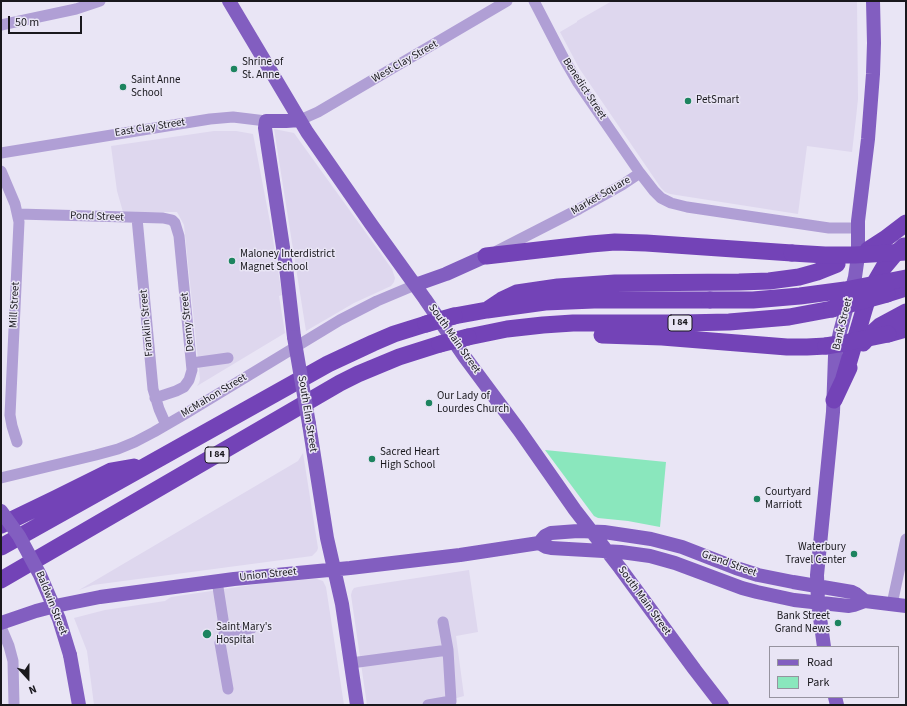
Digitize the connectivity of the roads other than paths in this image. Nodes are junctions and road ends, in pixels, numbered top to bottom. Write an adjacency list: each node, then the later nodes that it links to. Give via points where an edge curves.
1 (100, 1): 6 (street, via 76,9)
2 (229, 1): 7 (main road, South Main Street)
3 (507, 1): 7 (street, West Clay Street, via 318,112)
4 (534, 1): 11 (street, Benedict Street, via 572,72)
5 (873, 1): 16 (main road, Bank Street, via 873,74)
6 (1, 25)
7 (300, 120): 8 (main road, East Clay Street); 21 (main road, South Main Street)
8 (266, 121): 9 (street, East Clay Street, via 233,117 210,118); 43 (main road, South Elm Street, bridge, via 294,337)
9 (1, 153)
10 (1, 171): 12 (street, Mill Street)
11 (640, 173): 16 (street, Market Square, via 661,198 678,206 829,228); 19 (street, Market Square, via 566,216)
12 (18, 214): 13 (street, Pond Street); 33 (street, Mill Street, via 10,415)
13 (137, 218): 14 (street, Pond Street, via 169,219); 30 (street, Franklin Street)
14 (175, 223): 28 (street, Denny Street, via 179,236)
15 (906, 223): 23 (highway, bridge, via 868,250 799,277 739,282 585,284 517,293)
16 (858, 228): 31 (main road, Bank Street, via 857,267 835,356)
17 (906, 245): 29 (highway, via 884,267 874,284)
18 (906, 252): 19 (highway, bridge, via 825,255 615,242)
19 (486, 256): 21 (main road, Market Square)
20 (906, 278): 23 (highway, I 84, bridge, via 845,290 753,300 567,301)
21 (415, 285): 32 (street, McMahon Street, via 340,320); 38 (main road, South Main Street)
22 (906, 288): 25 (highway, I 84, bridge, via 832,309 789,317 729,322 573,323)
23 (487, 310): 34 (highway, I 84, bridge, via 426,324 373,343 328,364)
24 (906, 312): 29 (highway, via 880,326 868,337)
25 (527, 326): 26 (highway, bridge, via 554,335 626,335 787,347 826,346); 44 (highway, I 84, bridge, via 440,344 399,357 340,383)
26 (906, 328)
27 (228, 358): 28 (street)
28 (192, 363): 30 (street, Denny Street, via 191,376 184,387)
29 (844, 378): 31 (highway)
30 (155, 398): 32 (street, Franklin Street)
31 (834, 400): 46 (main road, Bank Street)
32 (166, 425): 35 (street, McMahon Street, via 118,448)
33 (17, 442)
34 (150, 464): 37 (highway, via 111,471); 41 (highway, I 84)
35 (1, 478)
36 (1, 511): 61 (main road, Baldwin Street, bridge, via 19,536 40,575 59,619 70,655)
37 (1, 524)
38 (591, 531): 40 (main road, Union Street, via 551,533); 42 (main road, South Main Street); 46 (main road, Grand Street, via 666,542 736,568)
39 (906, 539): 49 (street)
40 (539, 543): 42 (main road, Union Street, via 551,548); 43 (main road, Union Street)
41 (1, 547)
42 (607, 552): 48 (main road, Grand Street, via 655,558 742,588); 64 (main road, South Main Street)
43 (334, 569): 45 (main road, Union Street); 58 (main road, South Elm Street)
44 (1, 580)
45 (217, 581): 52 (main road, Union Street, via 76,601); 55 (street)
46 (817, 586): 47 (main road, Grand Street, via 852,592); 48 (main road, Bank Street)
47 (864, 600): 48 (main road, Grand Street, via 852,606); 49 (main road, Grand Street)
48 (818, 603): 56 (main road, Bank Street)
49 (892, 604): 50 (main road, Grand Street)
50 (906, 606)
51 (443, 622): 57 (street)
52 (1, 623)
53 (1, 627): 60 (street, via 13,661)
54 (252, 628): 55 (street)
55 (225, 632): 59 (street, via 220,643)
56 (824, 646)
57 (448, 650): 58 (street); 63 (street, via 451,702)
58 (351, 663): 62 (main road, South Elm Street)
59 (228, 689)
60 (14, 705)
61 (79, 705)
62 (357, 705)
63 (428, 705)
64 (722, 705)

